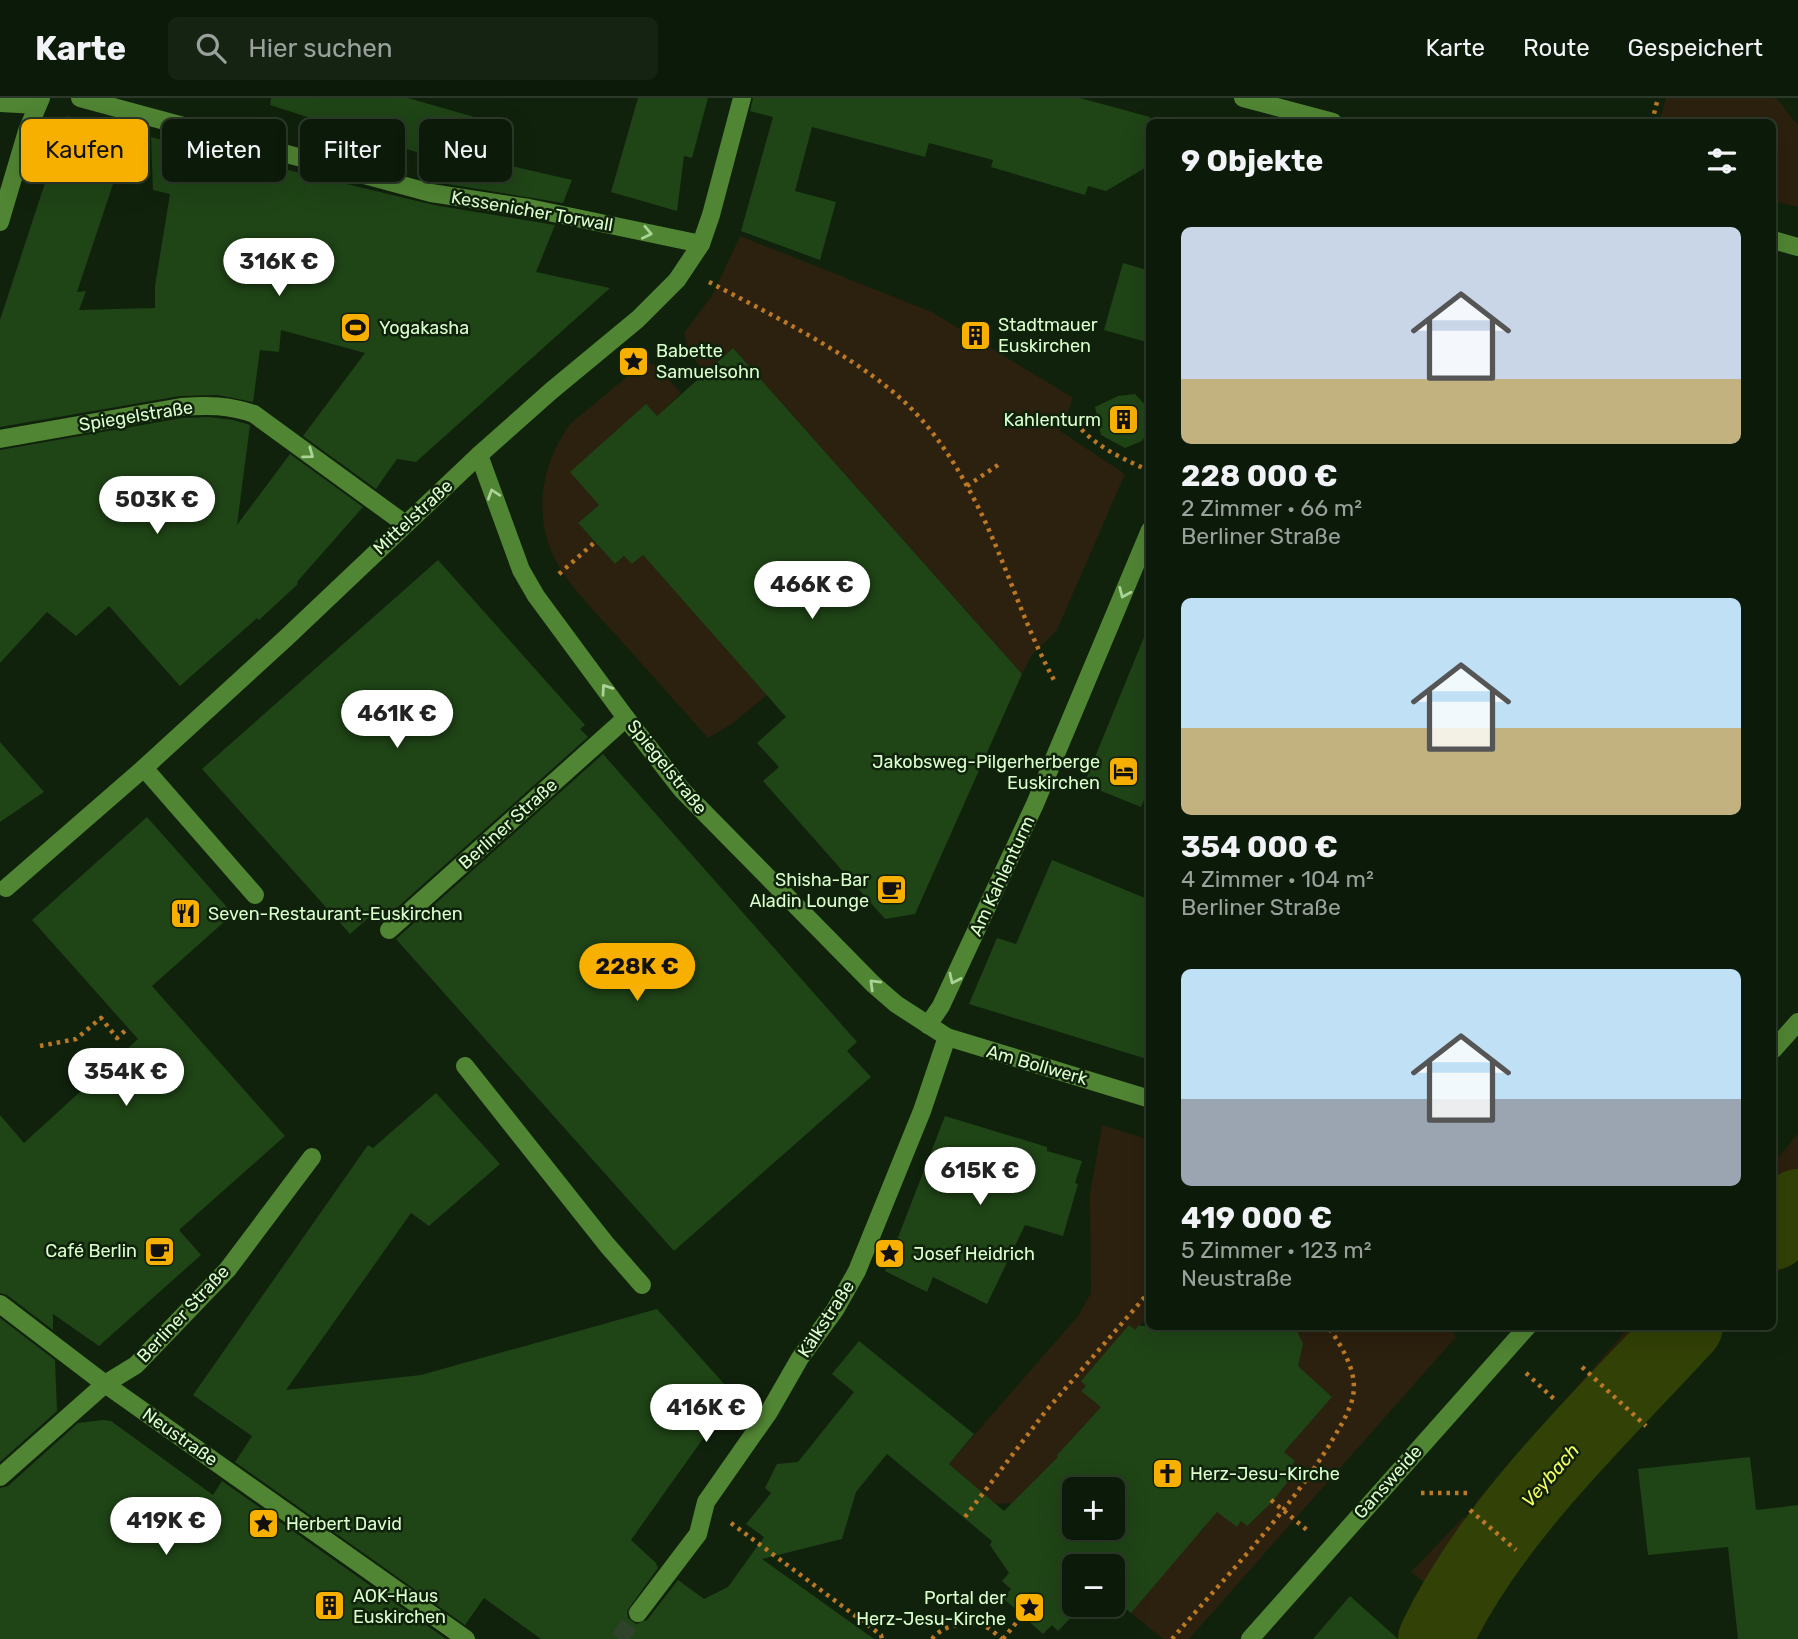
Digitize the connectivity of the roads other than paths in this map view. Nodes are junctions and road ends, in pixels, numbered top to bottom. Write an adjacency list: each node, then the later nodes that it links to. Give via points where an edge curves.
1 (80, 98): 9 (street, Kessenicher Torwall, one-way to 9, via 431,193)
2 (742, 98): 9 (street, Mittelstraße)
3 (1243, 98): 6 (street)
4 (39, 102): 5 (street); 7 (street)
5 (0, 103)
6 (1294, 117)
7 (0, 222)
8 (1776, 241): 10 (street)
9 (701, 244): 12 (street, Mittelstraße, via 686,269 638,319)
10 (1798, 247)
11 (0, 439): 13 (street, Spiegelstraße, one-way to 13, via 181,407 233,407 254,414)
12 (479, 455): 13 (street, Mittelstraße); 15 (street, Spiegelstraße, one-way to 12, via 521,570)
13 (405, 524): 16 (street, Mittelstraße)
14 (1146, 540): 21 (street, Am Kahlenturm, one-way to 21, via 1006,871)
15 (626, 718): 19 (street, Berliner Straße); 21 (street, Spiegelstraße, one-way to 15, via 873,984 736,847 682,790)
16 (144, 768): 17 (street, Mittelstraße); 18 (street)
17 (6, 888)
18 (255, 895)
19 (389, 930)
20 (1798, 1022): 23 (street)
21 (928, 1025): 22 (street, Am Bollwerk)
22 (947, 1037): 25 (street, Am Bollwerk); 32 (street, Kälkstraße, via 857,1271 706,1502 698,1534)
23 (1776, 1047)
24 (465, 1066): 27 (street)
25 (1146, 1098)
26 (312, 1157): 30 (street, Berliner Straße, via 228,1269 136,1365)
27 (642, 1285)
28 (0, 1304): 30 (street, Neustraße)
29 (1519, 1330): 34 (street, Gansweide, via 1504,1353)
30 (105, 1384): 31 (street, Berliner Straße); 33 (street, Neustraße)
31 (0, 1477)
32 (638, 1613)
33 (466, 1639)
34 (1250, 1639)

